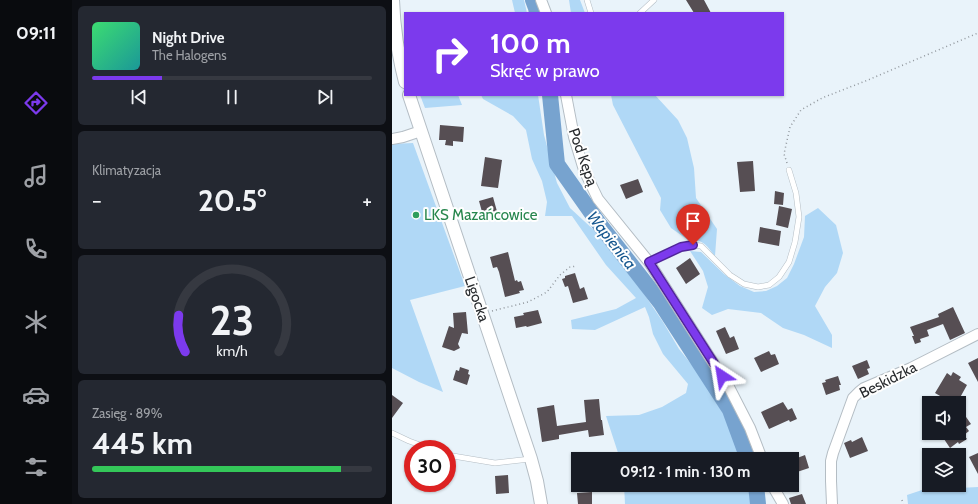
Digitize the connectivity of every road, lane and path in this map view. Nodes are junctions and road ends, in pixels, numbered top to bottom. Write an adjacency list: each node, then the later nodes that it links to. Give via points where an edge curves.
1 (393, 0): 9 (street, via 396,36)
2 (541, 0): 5 (street)
3 (586, 0): 6 (lane)
4 (654, 0): 7 (lane)
5 (546, 12)
6 (591, 12)
7 (641, 12)
8 (978, 33): 14 (path, via 822,98 801,110 790,127 784,154)
9 (404, 78)
10 (409, 96): 12 (street, Ligocka)
11 (566, 96): 15 (street, Pod Kępą, via 574,137 584,170 598,199)
12 (421, 132): 13 (street); 17 (street, Ligocka)
13 (392, 139)
14 (789, 170): 15 (lane, via 796,193 799,217 795,242 789,262 779,277 769,285 758,287 744,284 701,246 681,247)
15 (649, 262): 21 (street, Pod Kępą, via 730,389)
16 (577, 266): 17 (path, via 570,267 560,275 548,292 528,302)
17 (482, 314): 23 (street, Ligocka)
18 (978, 334): 28 (street, Beskidzka, via 911,368 864,388 853,398 831,462)
19 (392, 433): 20 (lane)
20 (407, 440)
21 (759, 452)
22 (456, 456): 23 (lane, via 495,463)
23 (531, 459): 26 (street, Ligocka)
24 (776, 492): 27 (street)
25 (902, 500): 29 (path)
26 (541, 504)
27 (783, 504)
28 (832, 504)
29 (903, 504)

